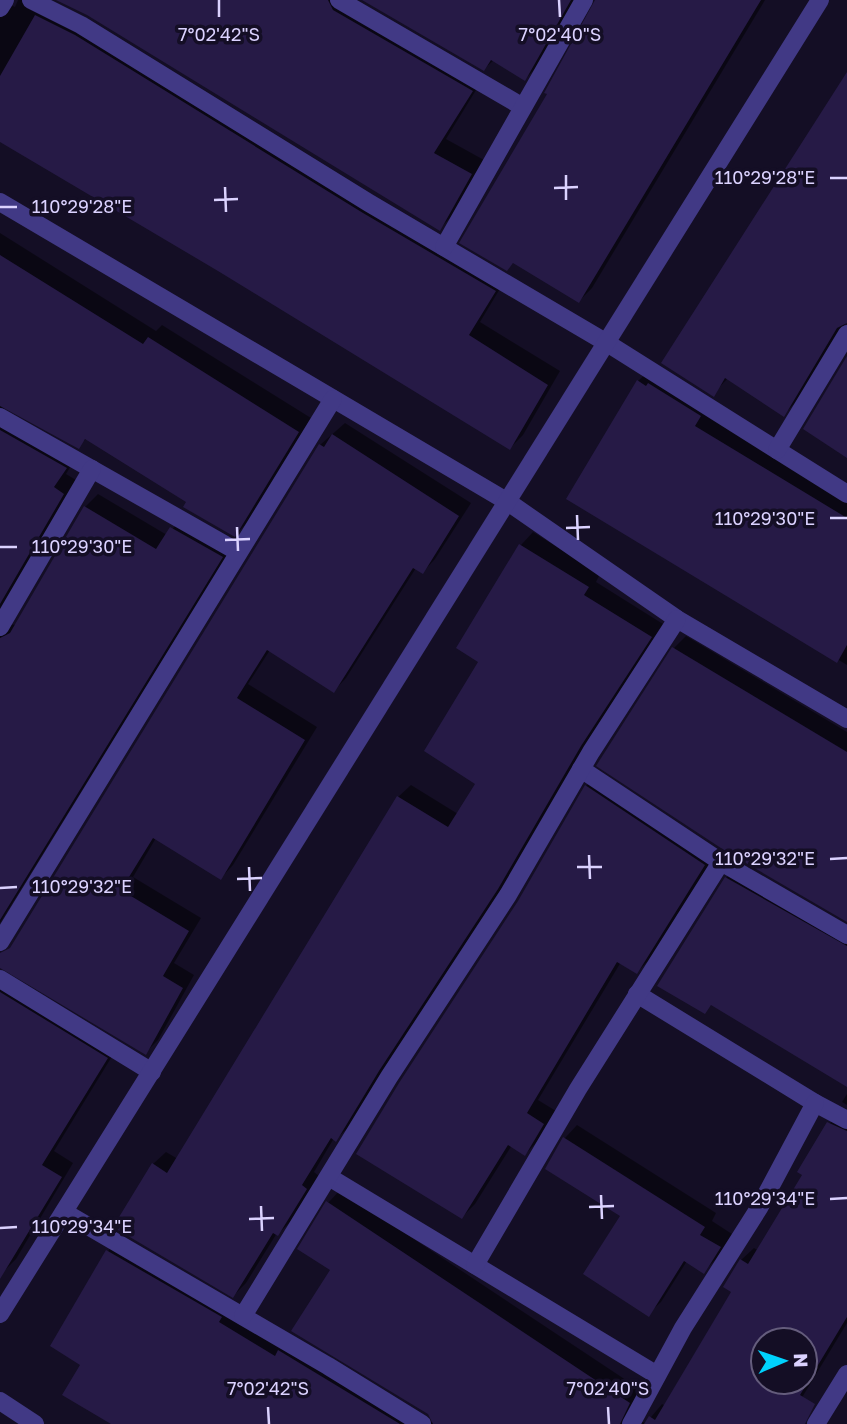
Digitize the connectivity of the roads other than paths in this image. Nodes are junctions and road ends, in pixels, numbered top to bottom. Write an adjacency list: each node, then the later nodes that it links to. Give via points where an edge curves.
1 (5, 0): 6 (street)
2 (31, 0): 9 (street, via 81,25)
3 (339, 0): 7 (street)
4 (584, 0): 7 (street)
5 (820, 0): 11 (street)
6 (0, 8)
7 (523, 107): 9 (street)
8 (0, 202): 12 (street)
9 (444, 247): 11 (street)
10 (847, 334): 14 (street)
11 (607, 343): 14 (street); 17 (street)
12 (333, 399): 17 (street); 18 (street)
13 (0, 417): 15 (street)
14 (777, 450): 16 (street)
15 (92, 469): 18 (street); 20 (street)
16 (847, 494)
17 (508, 502): 19 (street); 28 (street)
18 (238, 552): 25 (street)
19 (677, 619): 21 (street); 22 (street)
20 (0, 627)
21 (847, 719)
22 (581, 769): 23 (street); 31 (street, via 508,895)
23 (721, 862): 24 (street); 27 (street)
24 (847, 935)
25 (0, 942)
26 (0, 979): 28 (street)
27 (637, 994): 29 (street); 33 (street)
28 (152, 1072): 32 (street)
29 (815, 1103): 30 (street); 37 (street, via 759,1208)
30 (847, 1120)
31 (329, 1177): 33 (street); 35 (street)
32 (64, 1212): 34 (street); 35 (street)
33 (475, 1265): 37 (street)
34 (0, 1314)
35 (243, 1316): 40 (street)
36 (847, 1374): 42 (street)
37 (657, 1375): 41 (street)
38 (0, 1401): 39 (street)
39 (35, 1424)
40 (422, 1424)
41 (631, 1424)
42 (816, 1424)

